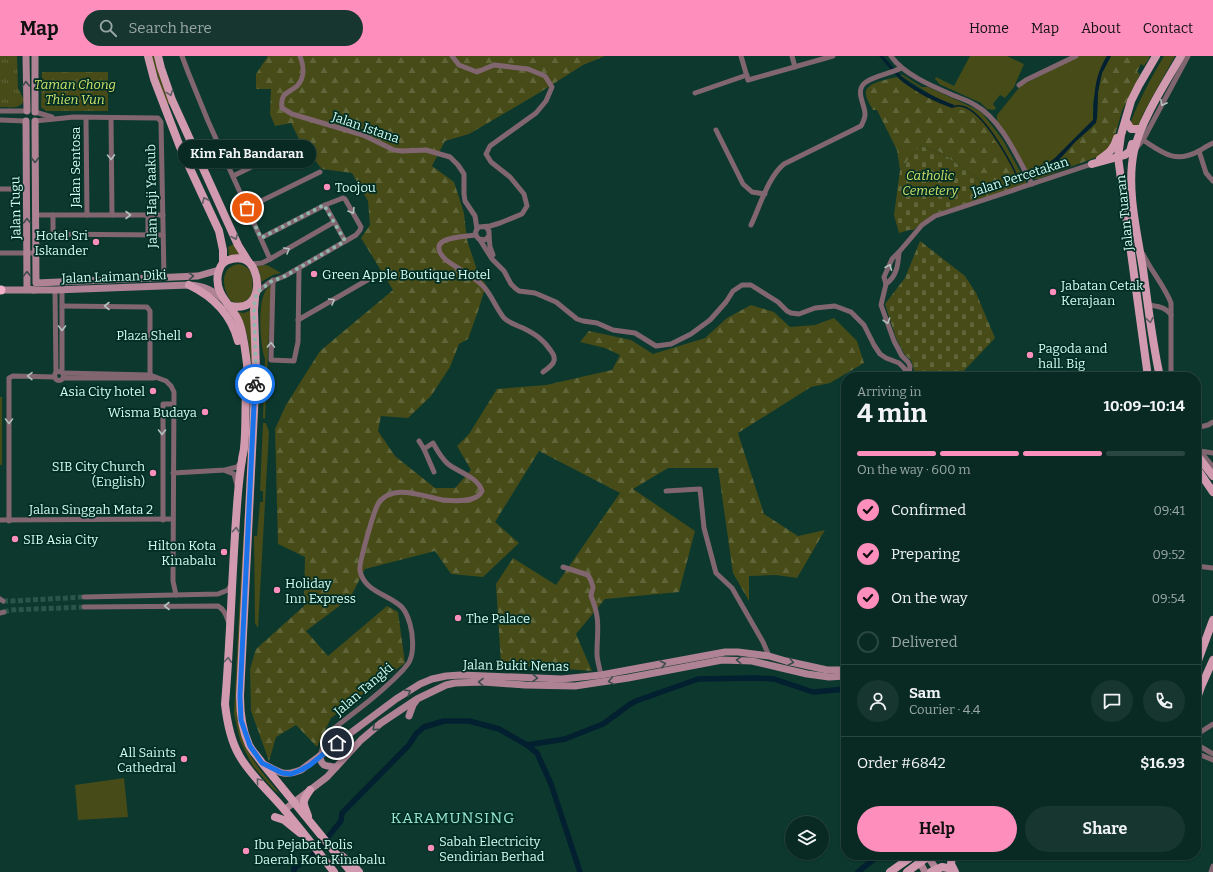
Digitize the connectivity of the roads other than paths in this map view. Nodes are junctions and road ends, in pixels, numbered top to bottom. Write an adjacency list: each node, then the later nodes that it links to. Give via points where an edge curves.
1 (26, 56): 24 (main road, one-way to 1)
2 (35, 56): 25 (main road)
3 (148, 56): 83 (main road, one-way to 3, via 223,250 219,230 180,147)
4 (158, 56): 82 (main road, one-way to 82, via 172,100 238,245)
5 (182, 56): 45 (street)
6 (300, 56): 59 (street, Jalan Istana, via 303,68 301,81 283,97 282,108 292,114 363,136 394,150 426,150 450,157 464,174 465,200)
7 (452, 56): 62 (street, via 459,65 477,72 494,65 528,69 545,76 552,87 546,101 536,113 490,146 486,154 490,162 510,177 524,194 526,206 522,214)
8 (741, 56): 18 (street)
9 (792, 56): 16 (street)
10 (833, 56): 16 (street)
11 (890, 56): 17 (street)
12 (1076, 56): 19 (street)
13 (1156, 56): 22 (main road, Jalan Tuaran)
14 (1181, 56): 20 (main road, Jalan Tuaran)
15 (1188, 56): 20 (street)
16 (795, 67): 18 (street)
17 (899, 69): 47 (street, via 982,110 1004,135); 50 (street, via 871,79 862,86 861,96 865,113 861,126 784,164 777,169)
18 (747, 78): 21 (street)
19 (1019, 85)
20 (1168, 87): 33 (main road, via 1156,94); 35 (street, one-way to 35); 38 (main road, Jalan Tuaran, via 1160,93 1143,125)
21 (695, 93)
22 (1131, 101): 32 (main road, Jalan Tuaran); 42 (main road, via 1114,146 1109,153)
23 (0, 111): 24 (street)
24 (27, 111): 25 (main road); 30 (main road, via 24,116)
25 (35, 112): 26 (street); 31 (main road)
26 (57, 118): 27 (street); 31 (street)
27 (86, 118): 28 (street); 56 (street, Jalan Sentosa)
28 (111, 118): 53 (street, Jalan Haji Yaakub, via 158,118 161,122); 57 (street, one-way to 57)
29 (0, 120): 30 (street)
30 (26, 121): 31 (main road); 49 (main road, Jalan Tugu)
31 (35, 121): 54 (main road, Jalan Tugu, one-way to 54)
32 (1126, 121): 33 (main road, via 1131,129); 40 (main road, Jalan Tuaran)
33 (1138, 129): 40 (main road, via 1130,151)
34 (716, 130): 50 (street, via 743,184 752,192)
35 (1143, 140): 38 (street); 39 (street, via 1158,150 1179,158)
36 (1213, 143): 39 (street)
37 (294, 146): 45 (street)
38 (1134, 150): 60 (main road, Jalan Tuaran, via 1131,181)
39 (1199, 151): 46 (street, via 1206,172)
40 (1118, 157): 41 (main road); 43 (main road, Jalan Tuaran)
41 (1107, 160): 42 (main road); 43 (main road, via 1115,163)
42 (1092, 164): 47 (street, Jalan Percetakan)
43 (1119, 171): 94 (main road, Jalan Tuaran)
44 (320, 172): 52 (street)
45 (232, 176): 52 (street)
46 (1213, 181)
47 (1032, 184): 76 (street, Jalan Percetakan, via 935,216 922,225)
48 (0, 189): 49 (street)
49 (27, 189): 78 (main road, Jalan Tugu, one-way to 49)
50 (765, 194): 63 (street)
51 (324, 205): 61 (street); 72 (street); 74 (street, one-way to 74, via 346,199 361,227 356,235)
52 (247, 208): 72 (street)
53 (163, 214): 58 (street); 69 (street, Jalan Haji Yaakub)
54 (36, 215): 55 (street); 66 (main road, Jalan Tugu)
55 (54, 215): 56 (street); 67 (street)
56 (87, 215): 57 (street)
57 (112, 215): 58 (street, one-way to 58)
58 (148, 215): 68 (street)
59 (475, 216): 64 (street); 65 (street, Jalan Istana)
60 (1135, 221): 75 (main road, Jalan Tuaran); 94 (main road, via 1131,224 1139,274)
61 (334, 222): 74 (street); 80 (street, one-way to 61)
62 (500, 223): 64 (street); 71 (street)
63 (751, 225)
64 (485, 226): 65 (street); 71 (street, via 489,230)
65 (477, 228): 70 (street)
66 (36, 234): 67 (street); 79 (main road, Jalan Tugu)
67 (53, 234): 68 (street)
68 (148, 235): 69 (street)
69 (163, 235): 86 (street, Jalan Haji Yaakub)
70 (476, 235): 73 (street); 102 (street, via 441,242 439,250 446,260 484,287 504,318 544,341 554,355 554,361 552,366)
71 (489, 235): 73 (street, via 485,240); 81 (street)
72 (261, 238): 80 (street)
73 (480, 240): 81 (street)
74 (345, 241): 84 (street)
75 (1139, 246): 97 (main road, Jalan Tuaran); 99 (street, via 1168,294)
76 (899, 252): 89 (street, via 898,265 892,279); 89 (street, Jalan Percetakan, one-way to 76, via 884,277 892,259)
77 (0, 253): 78 (street)
78 (27, 253): 79 (street); 92 (main road, Jalan Tugu, one-way to 78, via 28,289 27,286)
79 (36, 253): 88 (main road, Jalan Tugu, via 36,283)
80 (270, 259): 82 (street, via 262,263)
81 (494, 260): 103 (street, via 519,291 556,302 583,321 597,323 613,330 635,333 656,346 671,344 691,334 710,320 733,291 742,285 751,285 791,313 799,314 815,308 835,306 851,312 864,325 880,354 899,363)
82 (249, 262): 83 (main road, via 235,258); 95 (main road, via 256,277)
83 (221, 267): 86 (main road, Jalan Laiman Diki, one-way to 83, via 198,276); 96 (main road, via 218,284)
84 (298, 268): 87 (street); 100 (street)
85 (376, 275): 100 (street, one-way to 85)
86 (164, 277): 88 (main road, Jalan Laiman Diki)
87 (273, 280): 95 (street); 100 (street, one-way to 87, via 298,342 294,361 271,360)
88 (40, 283)
89 (886, 284): 104 (street, Jalan Percetakan, one-way to 104, via 881,305 894,341 910,366)
90 (189, 285): 93 (main road, Jalan Laiman Diki); 96 (main road, Jalan Laiman Diki, via 208,289); 101 (main road, via 206,294 224,312 233,325)
91 (0, 290): 92 (main road, Jalan Laiman Diki)
92 (34, 290): 93 (main road, Jalan Laiman Diki)
93 (58, 290): 98 (street); 108 (street)
94 (1137, 290): 105 (main road, Jalan Tuaran)
95 (256, 295): 96 (main road, via 250,303 240,307); 173 (main road, via 256,370 240,696 241,720 245,735)
96 (226, 303): 101 (main road, via 240,327)
97 (1148, 305): 99 (street, via 1164,308); 106 (main road, Jalan Tuaran, one-way to 106)
98 (62, 306): 108 (street, one-way to 108); 109 (street, one-way to 98, via 150,311 146,306)
99 (1171, 316): 107 (street)
100 (298, 320)
101 (247, 366): 120 (main road)
102 (543, 372)
103 (907, 372)
104 (910, 372)
105 (1147, 372)
106 (1159, 372)
107 (1171, 372)
108 (60, 374): 109 (street); 110 (street); 133 (street, one-way to 133, via 9,378)
109 (150, 375): 110 (street)
110 (163, 380): 111 (street, via 174,392)
111 (173, 404): 124 (street); 131 (street, one-way to 131, via 163,404)
112 (1213, 422): 113 (street)
113 (1201, 427)
114 (419, 441): 115 (street)
115 (424, 449): 123 (street); 166 (street, Jalan Tangki, via 433,443 447,463 478,483 481,494 469,500 443,500 400,492 385,497 378,505 359,571 374,591 400,604 408,616 412,639 410,661 392,682)
116 (1201, 451): 117 (street)
117 (1213, 453)
118 (1201, 454): 121 (street)
119 (1201, 456): 126 (main road)
120 (242, 460): 122 (street, via 237,467); 128 (main road)
121 (1213, 467)
122 (225, 470): 124 (street); 128 (street, via 234,474)
123 (434, 472)
124 (173, 473): 132 (street)
125 (1201, 474): 129 (main road)
126 (1213, 476)
127 (666, 491): 154 (street, via 700,489 704,528 716,573 732,588 764,642)
128 (238, 492): 138 (main road, one-way to 128)
129 (1213, 492)
130 (0, 520): 133 (street, Jalan Singgah Mata 2)
131 (163, 520): 132 (street, Jalan Singgah Mata 2); 133 (street, Jalan Singgah Mata 2)
132 (173, 520): 137 (street)
133 (9, 521)
134 (563, 567): 157 (street, via 588,575 590,578 593,587 590,596 598,617 597,655)
135 (1201, 567): 136 (street)
136 (1213, 568)
137 (173, 581): 140 (street); 142 (street)
138 (232, 582): 139 (street, via 228,590); 152 (main road)
139 (218, 594): 141 (street); 148 (street, via 215,601)
140 (176, 595): 141 (street); 142 (street)
141 (206, 595): 147 (street, via 210,600)
142 (166, 596): 145 (street)
143 (84, 597): 144 (street)
144 (102, 597): 145 (street); 150 (street, via 96,601)
145 (125, 597): 146 (street, via 131,599)
146 (127, 606): 147 (street, one-way to 146); 150 (street)
147 (206, 606): 148 (street)
148 (218, 606): 152 (street, via 225,612)
149 (84, 607): 150 (street)
150 (102, 607)
151 (1213, 620): 153 (main road)
152 (230, 628): 177 (main road, one-way to 152, via 243,761 230,731 225,704)
153 (1201, 652)
154 (769, 656): 156 (main road, Jalan Bukit Nenas, one-way to 156, via 827,670); 157 (main road, Jalan Bukit Nenas, one-way to 154, via 725,652)
155 (1213, 660): 159 (main road)
156 (841, 670)
157 (601, 675): 163 (main road, Jalan Bukit Nenas, one-way to 157, via 420,684 446,676 562,679)
158 (841, 676): 160 (main road, Jalan Bukit Nenas, one-way to 160, via 807,674 752,661 722,660 575,686 455,683)
159 (1201, 687)
160 (417, 699): 161 (main road, Jalan Bukit Nenas); 162 (main road)
161 (403, 708): 163 (main road, via 396,705); 174 (main road, Jalan Bukit Nenas, one-way to 174, via 361,740)
162 (409, 716)
163 (364, 724): 167 (main road, Jalan Bukit Nenas)
164 (1213, 724): 165 (street)
165 (1201, 732)
166 (328, 733): 167 (street, Jalan Tangki); 171 (street, Jalan Tangki)
167 (337, 743): 171 (main road, Jalan Bukit Nenas)
168 (1201, 747): 169 (street)
169 (1213, 754)
170 (1201, 755): 172 (street)
171 (320, 756): 173 (main road, Jalan Bukit Nenas, via 310,765 291,774 282,773); 174 (main road, via 322,764)
172 (1213, 760)
173 (262, 763): 176 (main road)
174 (336, 767): 175 (main road, Jalan Bukit Nenas)
175 (310, 790): 176 (main road, Jalan Bukit Nenas); 179 (main road, via 303,802)
176 (294, 803): 177 (main road, Jalan Bukit Nenas); 179 (main road)
177 (284, 810): 180 (main road)
178 (275, 818): 180 (main road, via 284,820)
179 (310, 822): 181 (main road)
180 (306, 836): 190 (main road)
181 (337, 855): 191 (main road); 192 (main road, via 344,856)
182 (908, 860): 193 (main road)
183 (918, 860): 196 (main road)
184 (924, 860): 194 (main road)
185 (925, 860): 195 (main road)
186 (930, 860): 198 (main road)
187 (951, 860): 189 (main road)
188 (1213, 866): 199 (street)
189 (954, 871): 197 (main road, via 942,867)
190 (334, 872)
191 (351, 872)
192 (359, 872)
193 (890, 872)
194 (907, 872)
195 (912, 872)
196 (925, 872)
197 (931, 872)
198 (938, 872)
199 (1211, 872)

